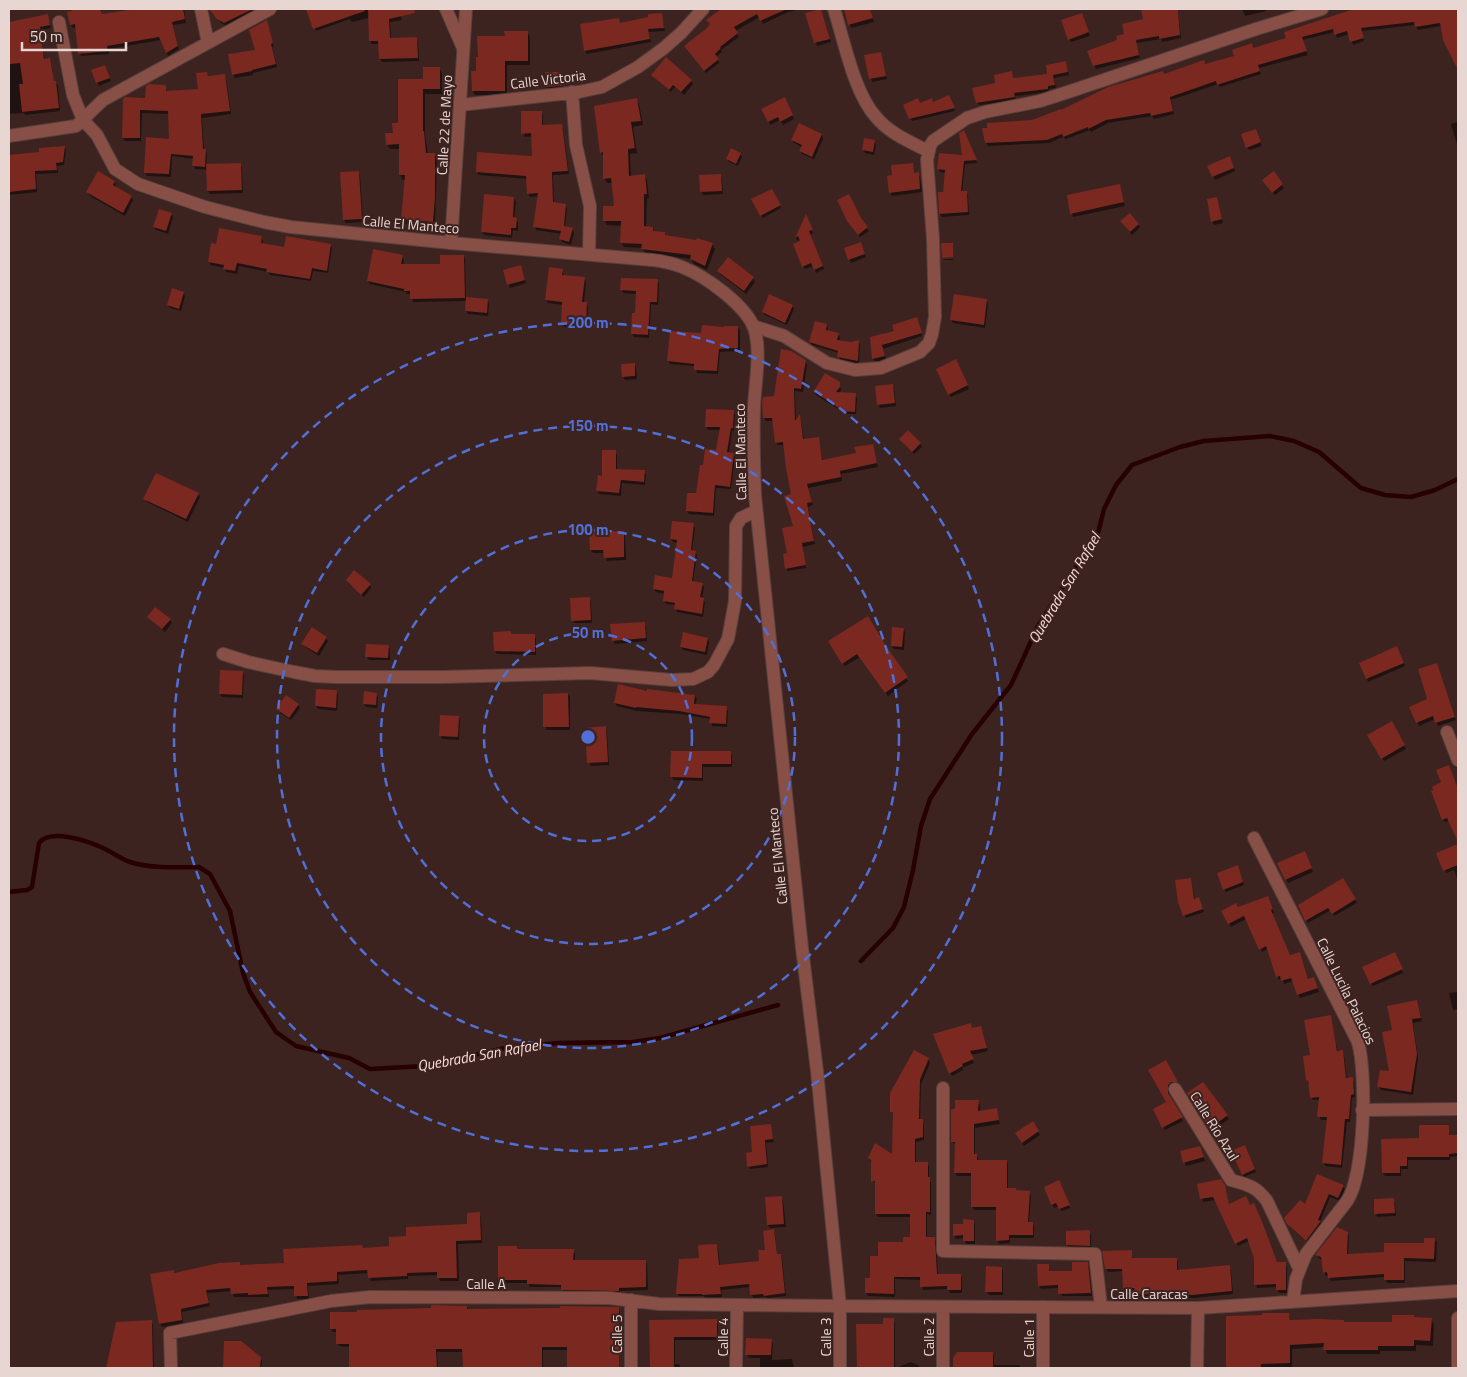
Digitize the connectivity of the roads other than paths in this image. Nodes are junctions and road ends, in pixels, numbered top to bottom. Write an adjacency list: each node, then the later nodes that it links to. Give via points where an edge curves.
1 (201, 9): 9 (street)
2 (270, 9): 9 (street)
3 (446, 9): 10 (street)
4 (466, 9): 10 (street, Calle 22 de Mayo)
5 (703, 9): 11 (street, Calle Victoria, via 664,48 638,67 602,87)
6 (834, 9): 15 (street, via 866,104 889,130)
7 (1322, 9): 15 (street, via 1040,101 975,115 940,135)
8 (59, 22): 13 (street, Calle El Manteco, via 73,95)
9 (208, 43): 13 (street, via 102,100)
10 (463, 48): 12 (street, Calle 22 de Mayo)
11 (572, 92): 12 (street, Calle Victoria); 17 (street, via 576,145 590,206)
12 (460, 105): 16 (street, Calle 22 de Mayo)
13 (83, 120): 14 (street, via 76,126); 16 (street, Calle El Manteco, via 97,135 116,169 138,184 169,197 291,227)
14 (9, 136)
15 (928, 151): 18 (street, via 935,268 932,334 925,348 892,365 855,370 827,363 784,336)
16 (452, 243): 17 (street, Calle El Manteco)
17 (589, 254): 18 (street, Calle El Manteco, via 652,260 683,267 702,277 739,306)
18 (753, 326): 19 (street, Calle El Manteco, via 757,351 753,432)
19 (756, 512): 20 (street, via 741,518 736,526 735,601 728,638 714,665 693,679 590,673 315,676); 33 (street, Calle El Manteco)
20 (223, 654)
21 (1447, 732): 22 (street)
22 (1458, 760)
23 (1254, 838): 27 (street, Calle Lucila Palacios, via 1358,1042 1363,1070)
24 (943, 1088): 36 (street, via 944,1251 1095,1254)
25 (1175, 1089): 28 (street, Calle Río Azul, via 1231,1180 1261,1192)
26 (1458, 1109): 27 (street)
27 (1362, 1110): 28 (street, Calle Lucila Palacios, via 1352,1194)
28 (1299, 1268): 31 (street, Calle Lucila Palacios)
29 (1458, 1291): 31 (street, Calle Caracas)
30 (631, 1300): 32 (street, Calle A); 39 (street, Calle A, via 350,1298 170,1333); 40 (street, Calle 5)
31 (1293, 1302): 37 (street, Calle Caracas)
32 (737, 1306): 33 (street, Calle A); 41 (street, Calle 4)
33 (840, 1306): 34 (street, Calle Caracas); 42 (street, Calle 3)
34 (943, 1307): 35 (street, Calle Caracas); 43 (street, Calle 2)
35 (1043, 1307): 36 (street, Calle Caracas); 44 (street, Calle 1)
36 (1101, 1307): 37 (street, Calle Caracas)
37 (1198, 1308): 45 (street)
38 (1458, 1318): 46 (street)
39 (171, 1368)
40 (631, 1368)
41 (736, 1368)
42 (840, 1368)
43 (943, 1368)
44 (1043, 1368)
45 (1198, 1368)
46 (1458, 1368)

